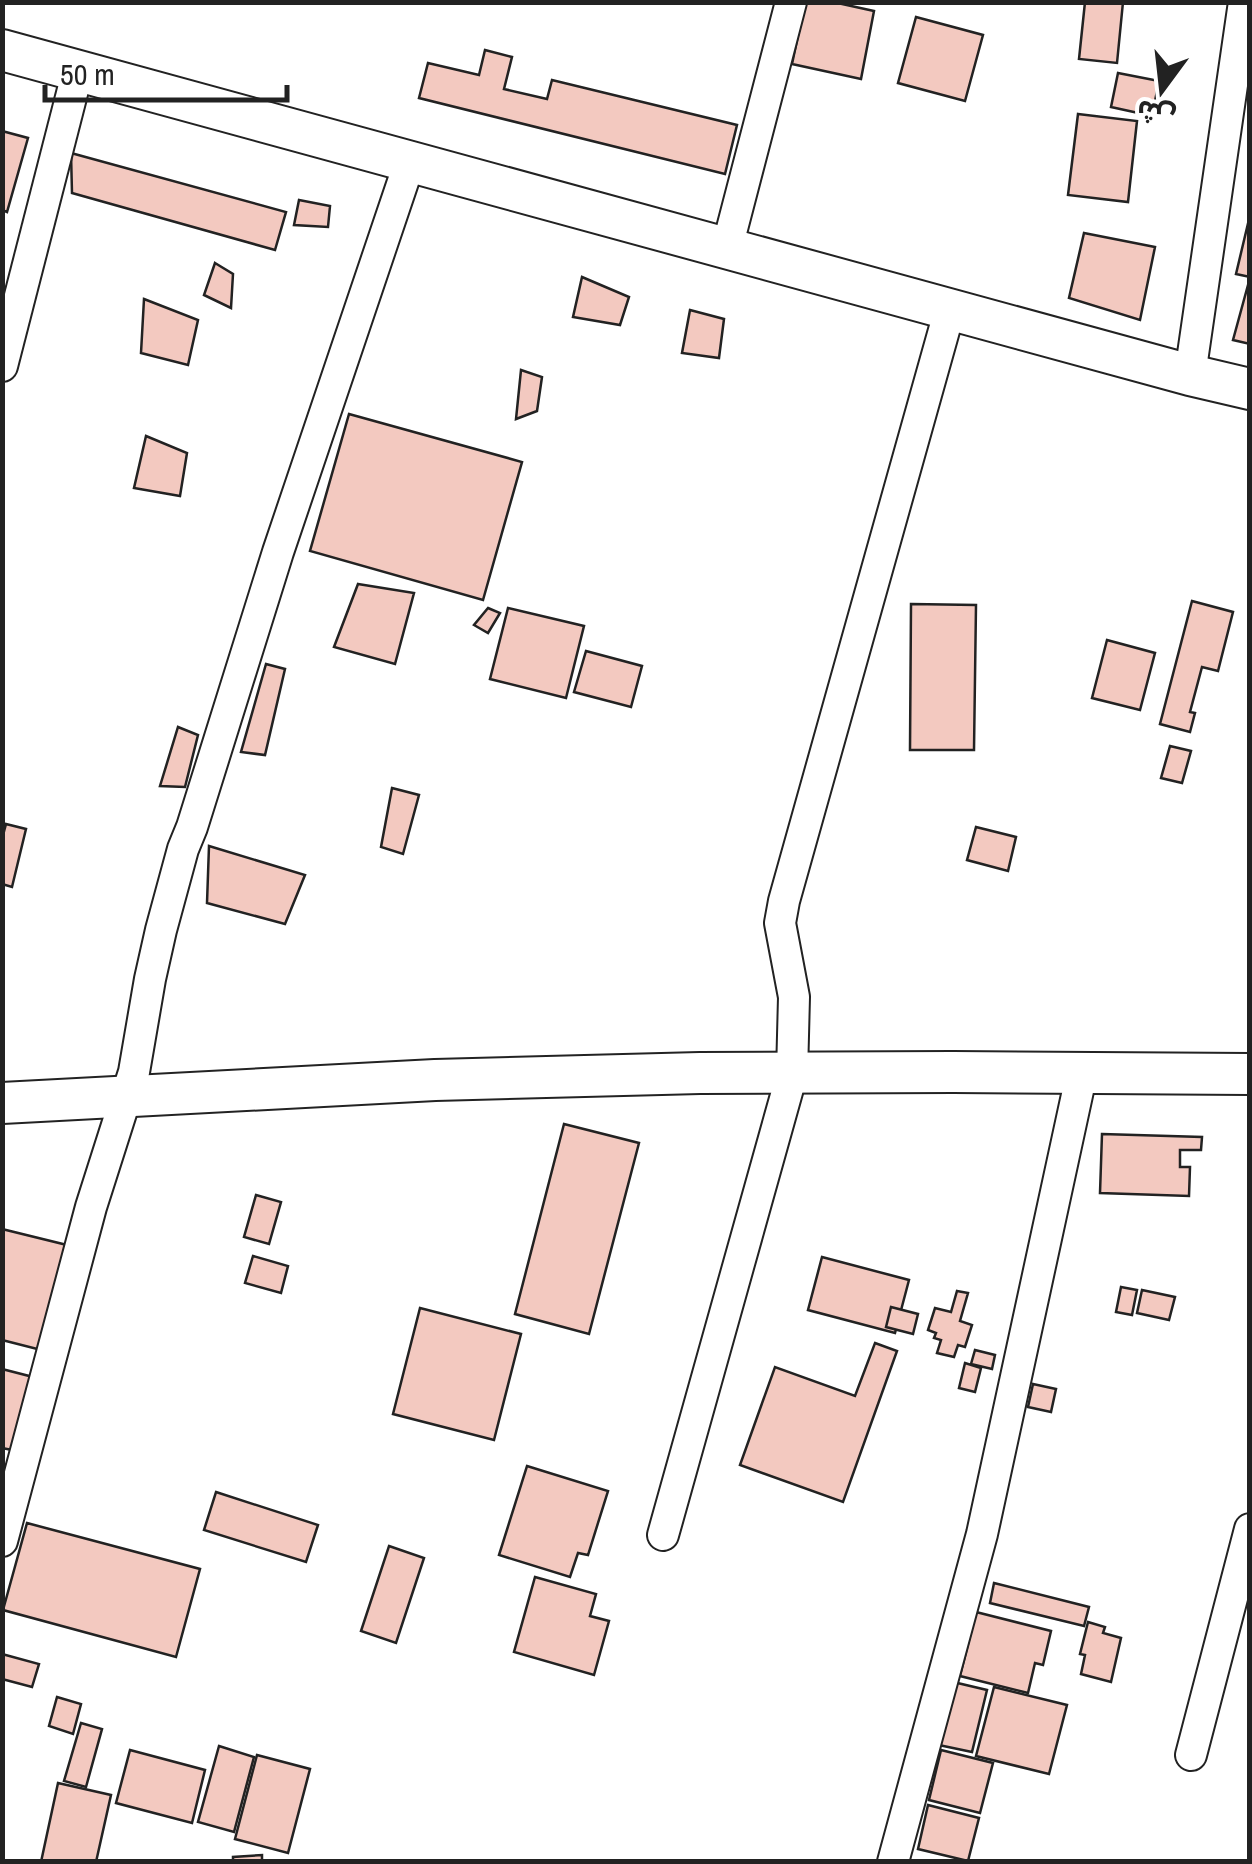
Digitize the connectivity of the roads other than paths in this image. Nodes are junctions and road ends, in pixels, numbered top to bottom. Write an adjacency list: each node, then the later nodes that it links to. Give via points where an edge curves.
1 (791, 2): 6 (street)
2 (1244, 2): 9 (street)
3 (2, 50): 4 (main road)
4 (78, 70): 5 (main road); 8 (street)
5 (410, 162): 6 (main road); 14 (street, via 183,849)
6 (726, 248): 7 (main road)
7 (950, 310): 9 (main road); 12 (street, via 784,901 780,924 794,998)
8 (2, 366)
9 (1190, 376): 10 (main road)
10 (1250, 390)
11 (1082, 1072): 12 (main road); 13 (main road); 20 (street, via 982,1534)
12 (792, 1074): 14 (main road, via 435,1080); 17 (street)
13 (1250, 1074)
14 (127, 1097): 15 (main road); 18 (street)
15 (2, 1103)
16 (1250, 1529): 19 (street)
17 (663, 1535)
18 (2, 1541)
19 (1191, 1754)
20 (893, 1862)

